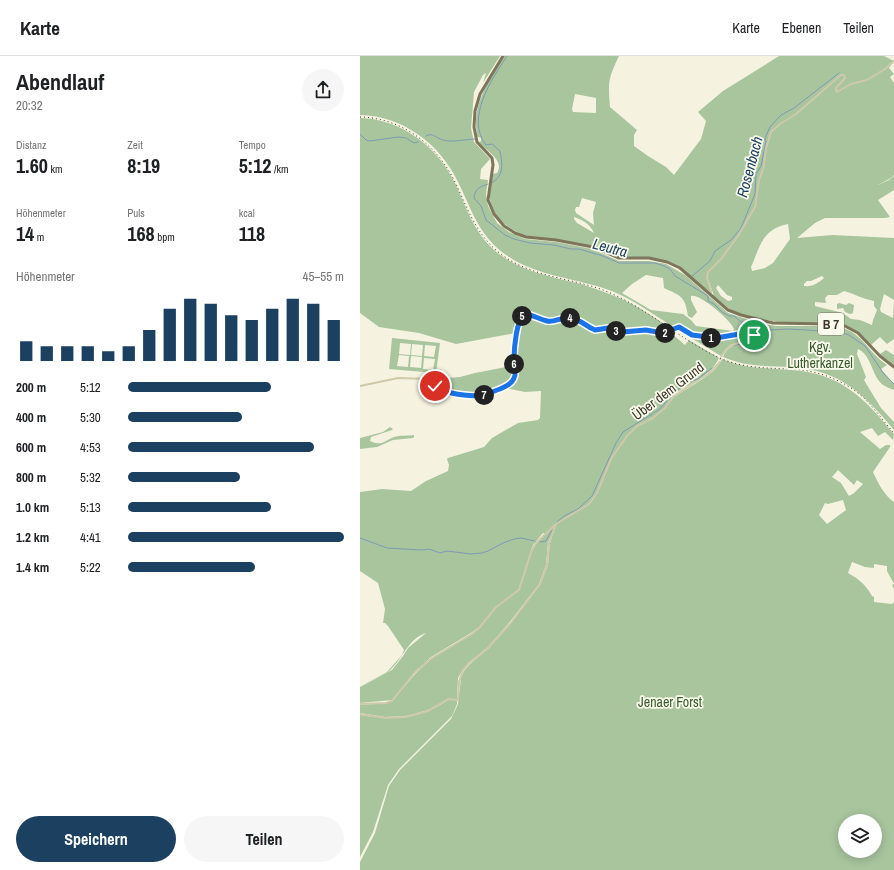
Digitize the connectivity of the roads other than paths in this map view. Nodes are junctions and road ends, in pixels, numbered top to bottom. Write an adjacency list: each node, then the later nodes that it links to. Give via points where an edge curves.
1 (503, 56): 3 (main road, B 7, via 482,90 477,102 474,123 476,139 491,156 488,200 494,214 504,226 526,237 593,247 619,258 649,258 667,262 680,268)
2 (894, 61): 3 (street, via 885,70 867,80 851,84 837,92 836,88 845,78 841,75 796,114 772,130 766,146 755,207 736,239 708,272)
3 (711, 295): 4 (main road, B 7, via 732,312)
4 (760, 323): 5 (street); 8 (main road, B 7, via 841,325 862,336)
5 (756, 333): 6 (street, via 726,349); 9 (street, bridge, via 716,338 692,335 680,328 663,333 646,330 622,332 608,328 595,330 575,319 548,321 525,314 520,318 516,334 515,376 513,381 503,387 482,395 462,395 439,389 428,379 398,378)
6 (722, 355)
7 (719, 363): 10 (street, Über dem Grund, via 708,374 674,396 653,418 637,426 611,459 597,493 589,504)
8 (894, 367)
9 (360, 386)
10 (556, 524): 11 (street, Über dem Grund, via 533,548 519,590 496,607 479,628 415,672 392,701); 12 (street, via 540,584 510,624 464,670 459,682 458,700 448,699 428,711 406,717 385,718)
11 (360, 704)
12 (360, 714)

